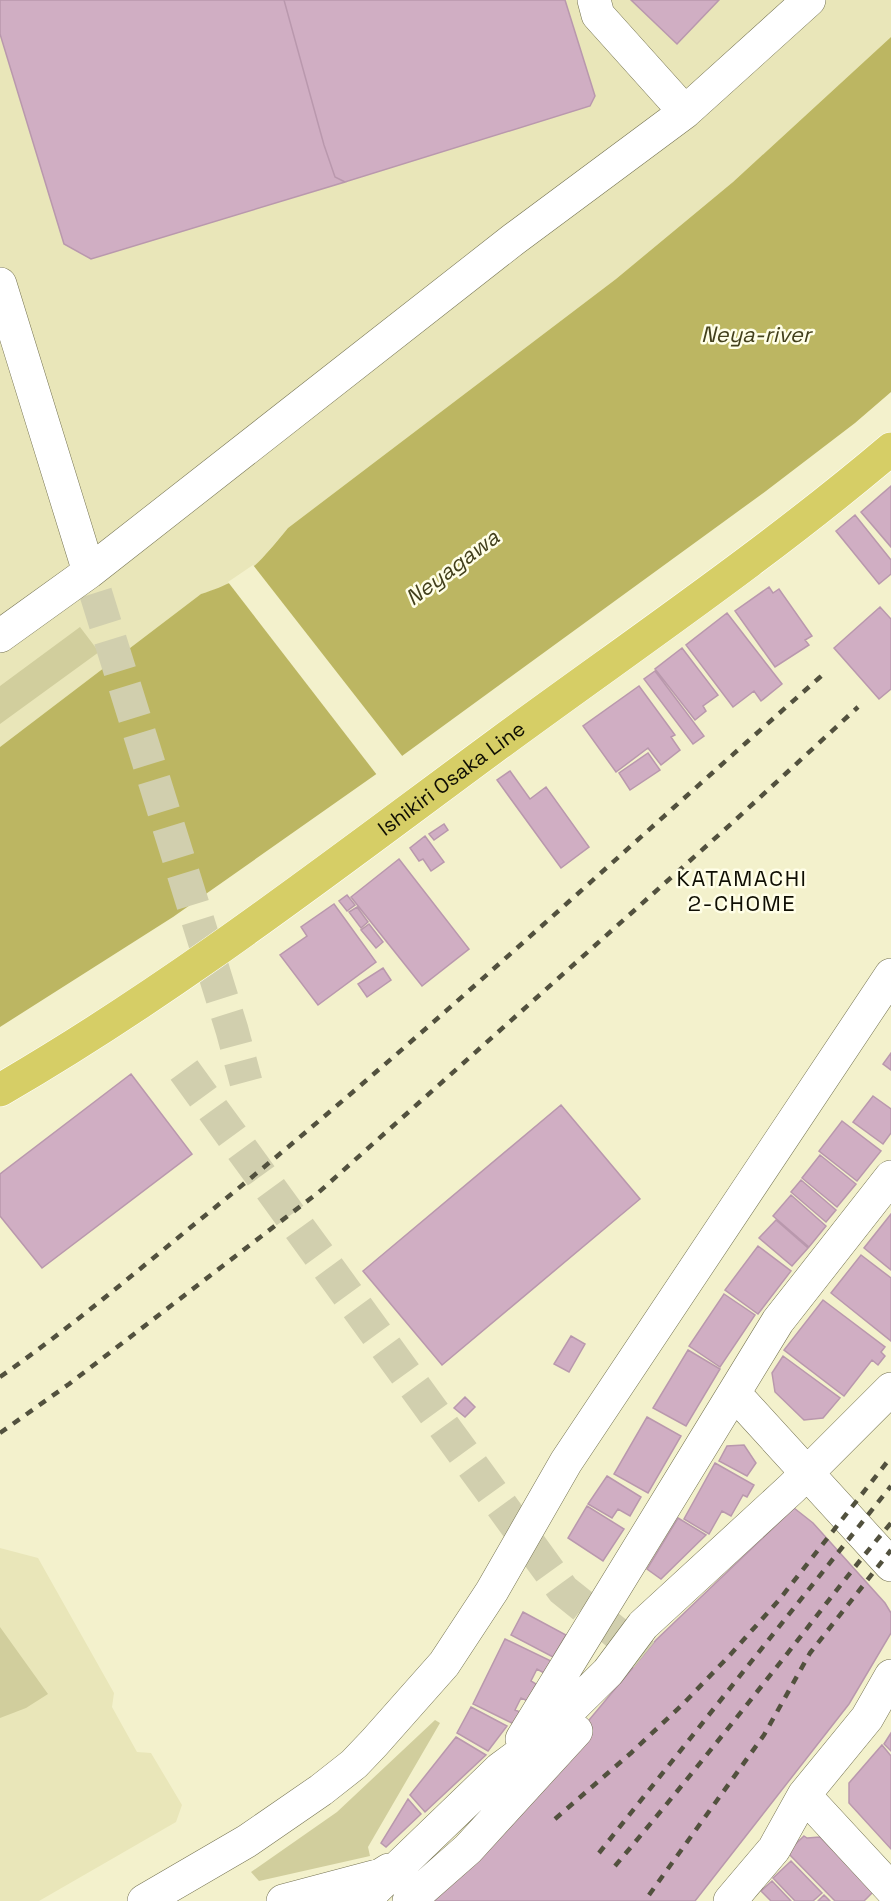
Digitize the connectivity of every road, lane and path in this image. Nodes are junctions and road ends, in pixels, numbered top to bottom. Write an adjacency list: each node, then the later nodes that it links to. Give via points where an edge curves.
1 (594, 0): 3 (street, via 598,15)
2 (809, 0): 3 (street)
3 (685, 112): 6 (street, via 514,239)
4 (0, 284): 6 (street)
5 (891, 449): 9 (main road, Ishikiri Osaka Line, via 681,612 246,931 157,993)
6 (89, 572): 7 (street)
7 (0, 636)
8 (891, 975): 20 (street, via 566,1462 492,1591 444,1664 354,1764 286,1816)
9 (0, 1089)
10 (891, 1177): 12 (street, via 778,1321)
11 (891, 1389): 13 (street)
12 (734, 1393): 13 (street); 17 (street)
13 (807, 1473): 14 (street); 15 (street, via 643,1625)
14 (891, 1565)
15 (608, 1672): 17 (street, via 539,1740); 26 (street, via 598,1707 468,1849)
16 (891, 1676): 18 (street, via 867,1718)
17 (500, 1769): 19 (street)
18 (804, 1795): 21 (street); 27 (street, via 774,1849)
19 (404, 1862): 24 (street, via 381,1875); 25 (street)
20 (200, 1868): 22 (street); 23 (street, via 194,1897)
21 (891, 1889)
22 (144, 1901)
23 (197, 1901)
24 (283, 1901)
25 (363, 1901)
26 (409, 1901)
27 (730, 1901)

